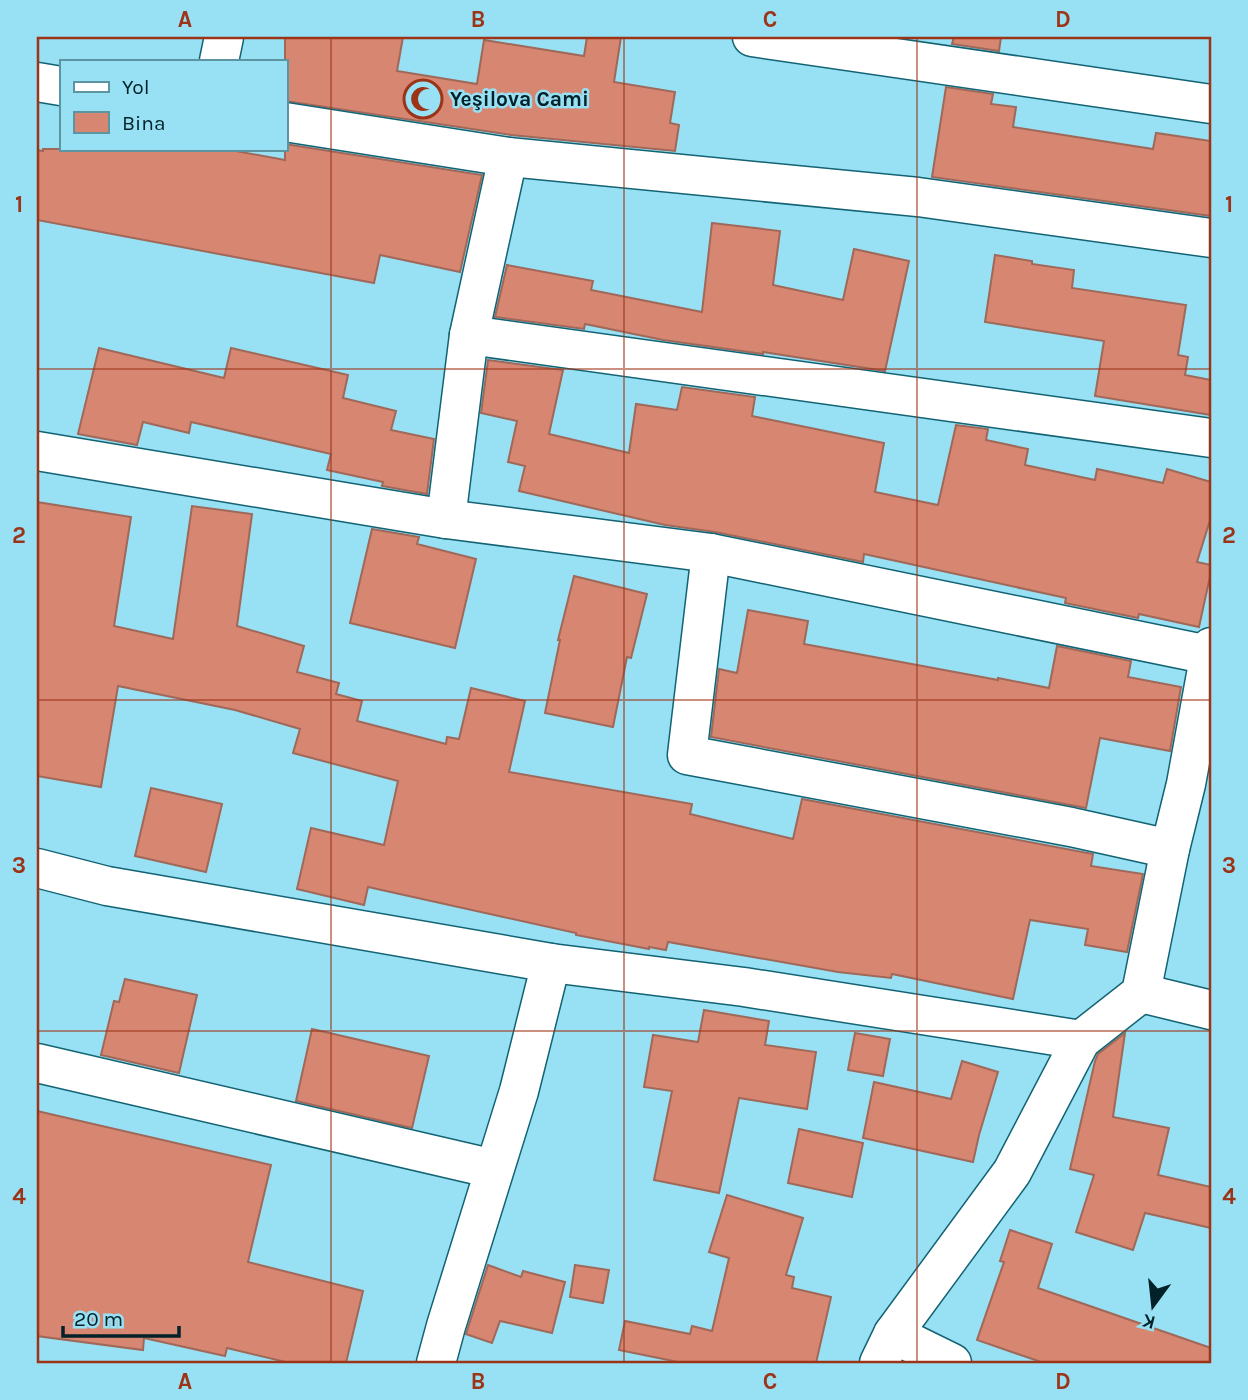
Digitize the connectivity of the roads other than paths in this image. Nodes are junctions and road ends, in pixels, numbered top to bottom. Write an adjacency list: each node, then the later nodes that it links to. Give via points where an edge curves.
1 (224, 37): 3 (street)
2 (752, 37): 6 (street)
3 (219, 60)
4 (37, 82): 5 (street)
5 (60, 86)
6 (1211, 104)
7 (287, 122): 8 (street)
8 (508, 157): 9 (street, via 918,197); 10 (street)
9 (1211, 237)
10 (469, 334): 11 (street); 13 (street)
11 (1211, 438)
12 (37, 451): 13 (street)
13 (446, 519): 14 (street)
14 (711, 553): 15 (street); 16 (street, via 687,755)
15 (1210, 651): 16 (street)
16 (1170, 849): 19 (street)
17 (37, 868): 18 (street, via 107,886)
18 (551, 963): 21 (street, via 744,986); 23 (street)
19 (1141, 993): 20 (street); 21 (street)
20 (1211, 1010)
21 (1081, 1040): 24 (street, via 1012,1172)
22 (37, 1063): 23 (street)
23 (494, 1169): 25 (street)
24 (886, 1349): 26 (street)
25 (436, 1363)
26 (952, 1363)

